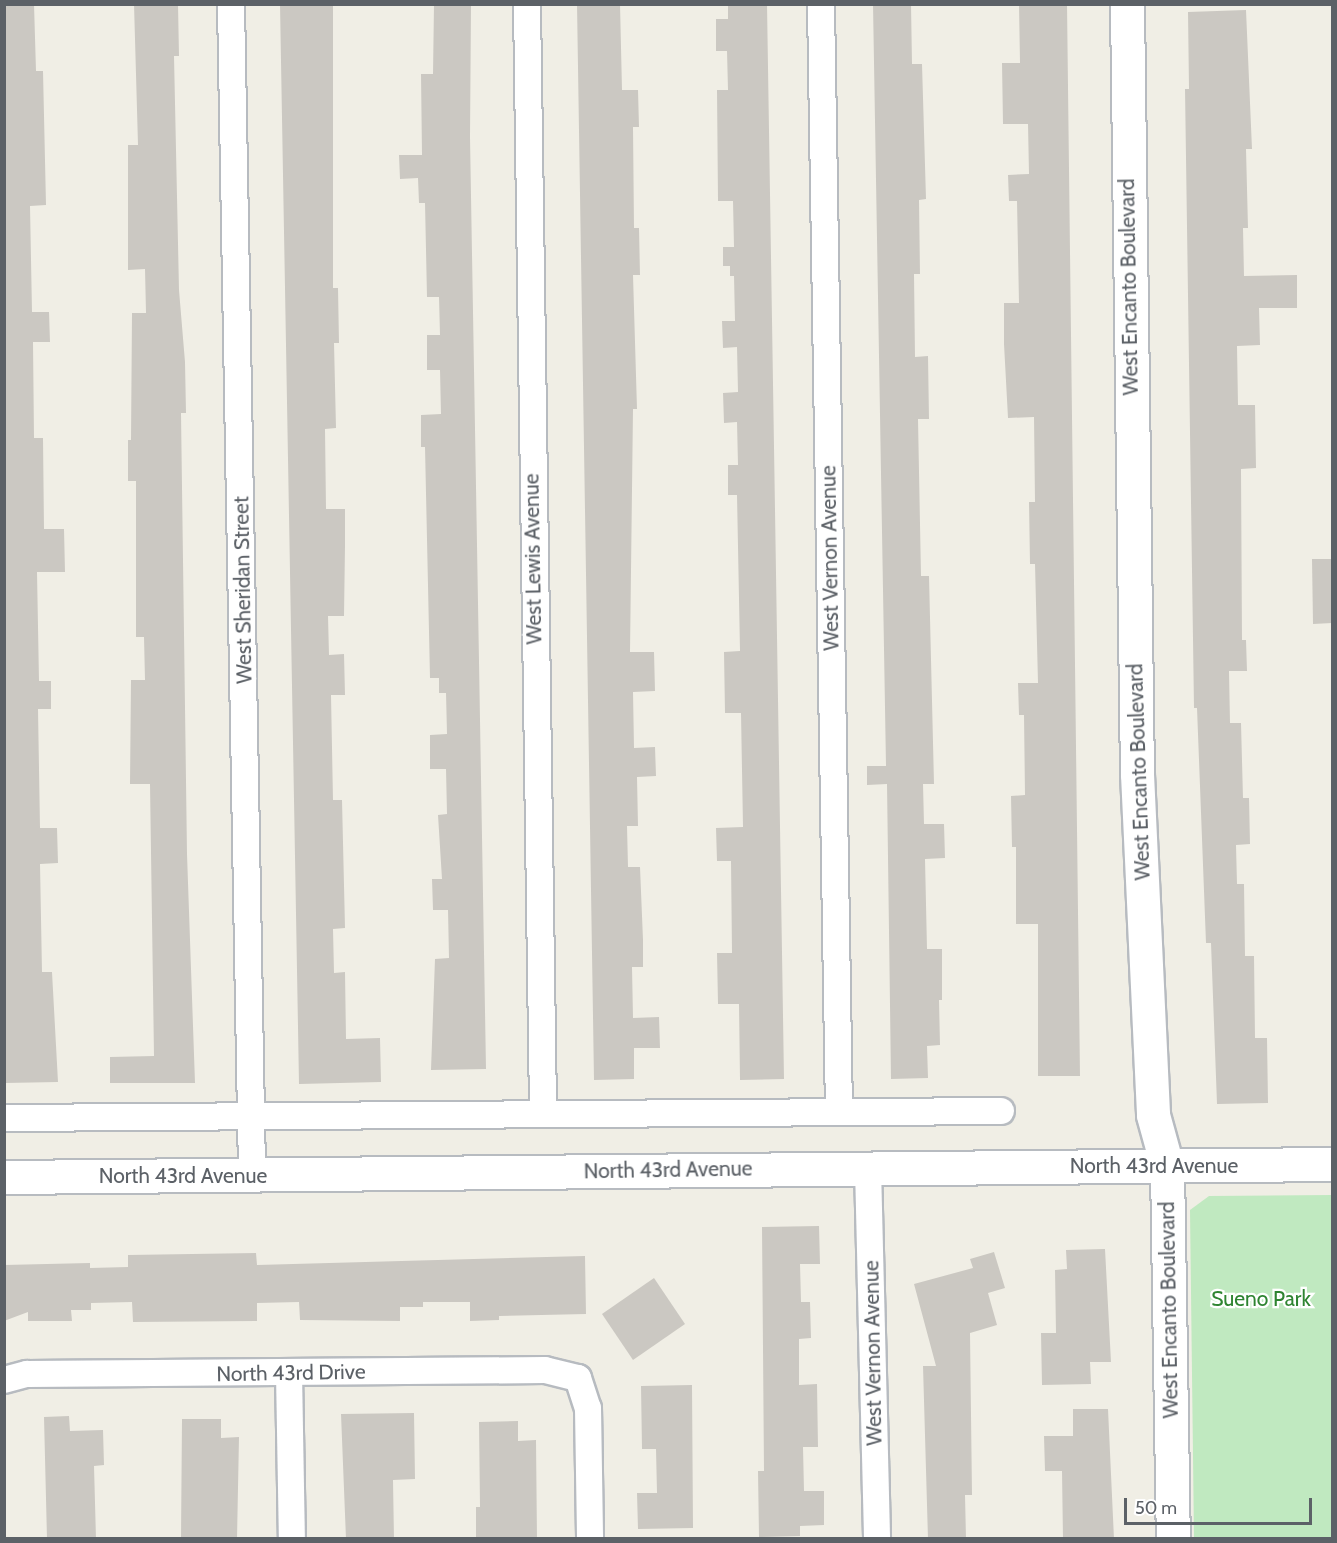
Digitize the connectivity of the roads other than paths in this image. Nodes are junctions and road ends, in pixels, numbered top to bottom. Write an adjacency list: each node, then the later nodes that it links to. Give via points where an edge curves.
1 (231, 4): 8 (street, West Sheridan Street)
2 (527, 4): 7 (street, West Lewis Avenue)
3 (821, 4): 6 (street, West Vernon Avenue)
4 (1127, 4): 11 (street, West Encanto Boulevard, via 1137,774 1153,1115)
5 (1001, 1111): 6 (street)
6 (839, 1112): 7 (street)
7 (543, 1114): 8 (street)
8 (253, 1117): 9 (street); 13 (street, West Sheridan Street)
9 (4, 1118)
10 (1332, 1164): 11 (street, North 43rd Avenue)
11 (1167, 1166): 12 (street, North 43rd Avenue); 20 (street, West Encanto Boulevard)
12 (868, 1168): 13 (street, North 43rd Avenue); 19 (street, West Vernon Avenue)
13 (252, 1176): 14 (street, North 43rd Avenue)
14 (4, 1177)
15 (289, 1373): 16 (street, North 43rd Drive, via 27,1374); 17 (street); 18 (street, North 43rd Drive, via 545,1370 578,1378 588,1408)
16 (4, 1380)
17 (292, 1539)
18 (590, 1539)
19 (877, 1539)
20 (1173, 1539)

